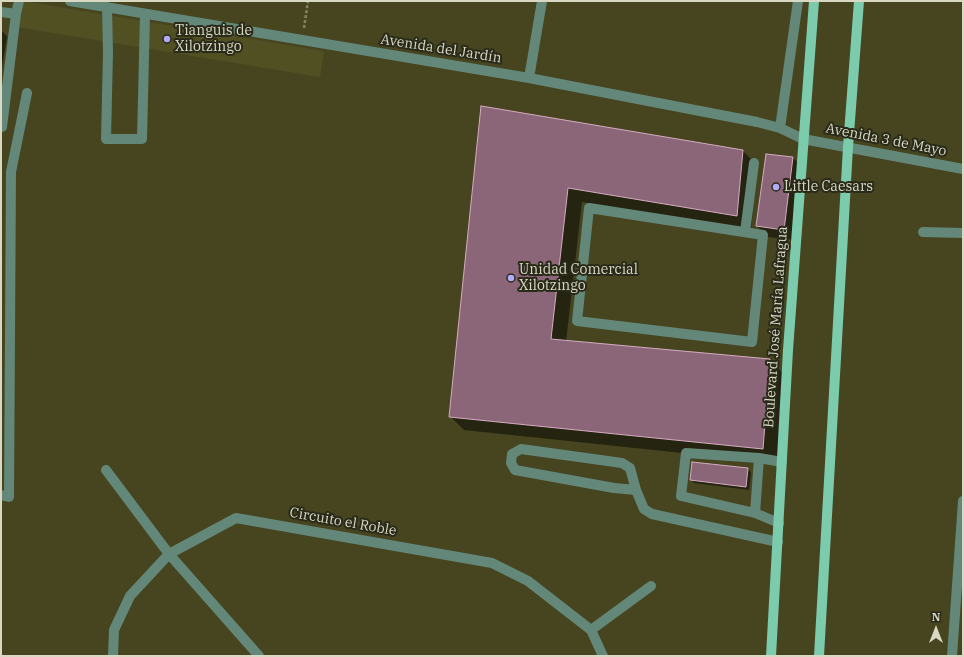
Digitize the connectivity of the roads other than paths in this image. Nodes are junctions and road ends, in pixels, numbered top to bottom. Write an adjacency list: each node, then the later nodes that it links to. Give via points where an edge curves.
1 (19, 1): 9 (street)
2 (70, 1): 7 (street, Avenida del Jardín)
3 (542, 1): 11 (street)
4 (798, 1): 14 (street)
5 (814, 1): 15 (main road, Boulevard José María Lafragua)
6 (859, 1): 16 (main road)
7 (107, 7): 10 (street, Avenida del Jardín); 10 (street, via 106,138 142,139)
8 (1, 12): 9 (street)
9 (16, 14): 13 (street)
10 (145, 14): 11 (street, Avenida del Jardín)
11 (529, 78): 14 (street, Avenida del Jardín)
12 (27, 93): 19 (street)
13 (1, 127)
14 (780, 128): 15 (street, Avenida del Jardín)
15 (803, 139): 16 (street, Avenida 3 de Mayo); 24 (main road, Boulevard José María Lafragua)
16 (848, 147): 18 (street, Avenida 3 de Mayo); 39 (main road)
17 (754, 162): 20 (street)
18 (963, 169)
19 (6, 172): 27 (street, via 9,497)
20 (745, 232): 20 (street, via 589,208 577,321 752,342 763,235)
21 (923, 232): 22 (street)
22 (963, 233)
23 (759, 458): 24 (street); 29 (street); 29 (street, via 686,453 681,496)
24 (782, 462): 30 (main road, Boulevard José María Lafragua)
25 (106, 470): 32 (street)
26 (636, 490): 26 (street, via 630,468 622,463 521,449 512,454 511,464 515,470); 31 (street, via 644,509 652,514)
27 (1, 495)
28 (963, 501): 40 (street)
29 (755, 513): 30 (street)
30 (779, 523): 31 (main road, Boulevard José María Lafragua)
31 (778, 542): 38 (main road, Boulevard José María Lafragua)
32 (168, 554): 34 (street, Circuito el Roble, via 236,518 492,563 528,581); 35 (street, Circuito el Roble, via 130,596 114,630); 36 (street)
33 (652, 586): 34 (street)
34 (591, 630): 37 (street, Circuito el Roble)
35 (113, 656)
36 (259, 656)
37 (603, 656)
38 (771, 656)
39 (819, 656)
40 (952, 656)

